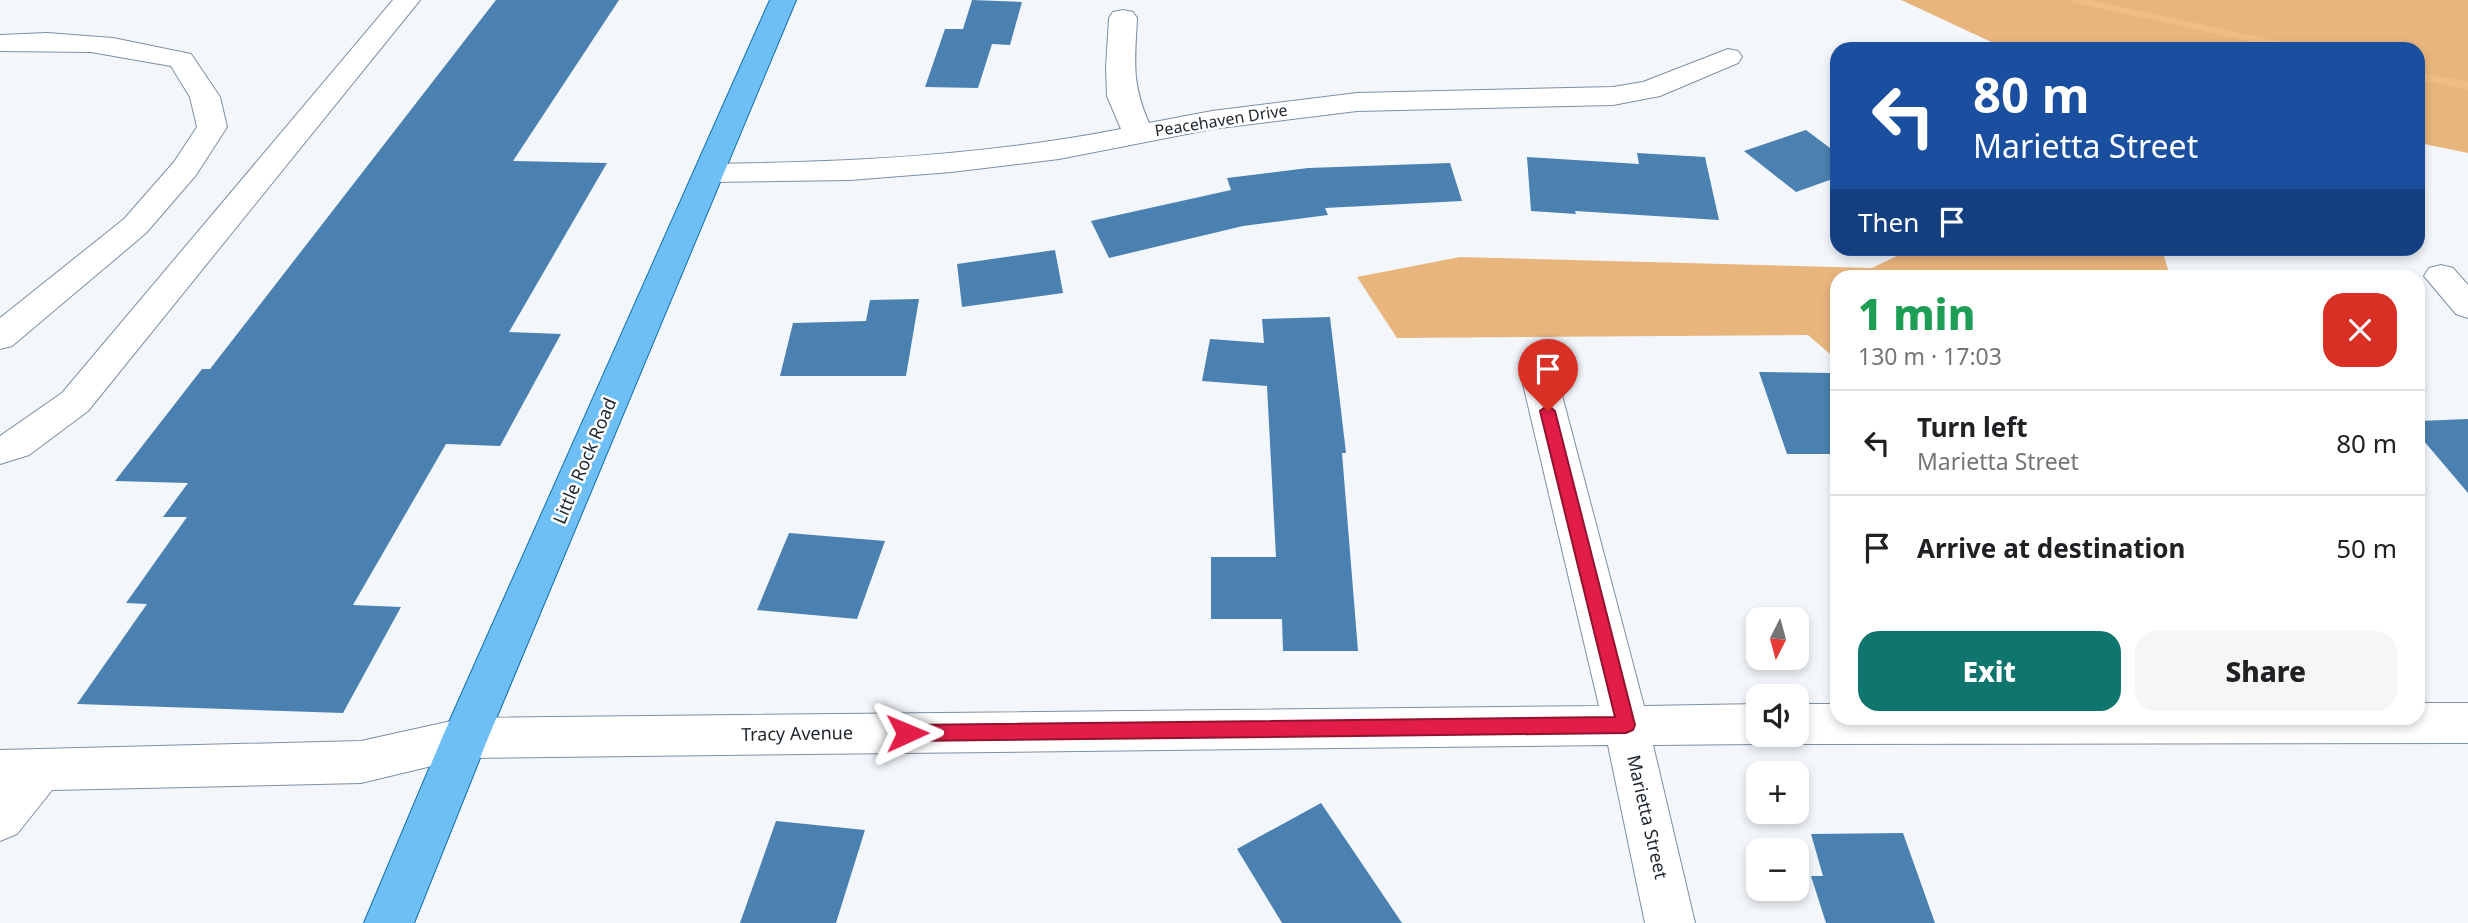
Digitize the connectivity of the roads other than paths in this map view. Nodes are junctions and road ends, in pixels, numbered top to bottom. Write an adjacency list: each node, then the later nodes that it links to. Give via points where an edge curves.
1 (407, 0): 12 (street, via 75,402 16,445)
2 (783, 0): 7 (main road, Little Rock Road)
3 (1123, 18): 6 (street, via 1122,96)
4 (0, 43): 10 (street, via 57,39 131,47 181,60 205,97 212,127 185,168 135,226)
5 (1728, 57): 6 (street, Peacehaven Drive, via 1650,90 1613,96 1357,102)
6 (1138, 133): 7 (street, Peacehaven Drive, via 1059,150 951,163 850,171)
7 (709, 173): 19 (main road, Little Rock Road)
8 (2441, 276): 9 (street)
9 (2468, 306)
10 (0, 337)
11 (1541, 384): 18 (street, Marietta Street)
12 (0, 450)
13 (2425, 723): 14 (street)
14 (2468, 723)
15 (1746, 724): 18 (street, Tracy Avenue)
16 (1809, 724): 17 (street)
17 (1830, 724)
18 (1626, 725): 19 (street, Tracy Avenue); 23 (street, Marietta Street)
19 (465, 738): 20 (street, Tracy Avenue, via 361,762); 22 (main road, Little Rock Road)
20 (21, 769): 21 (street)
21 (0, 819)
22 (389, 923)
23 (1670, 923)

